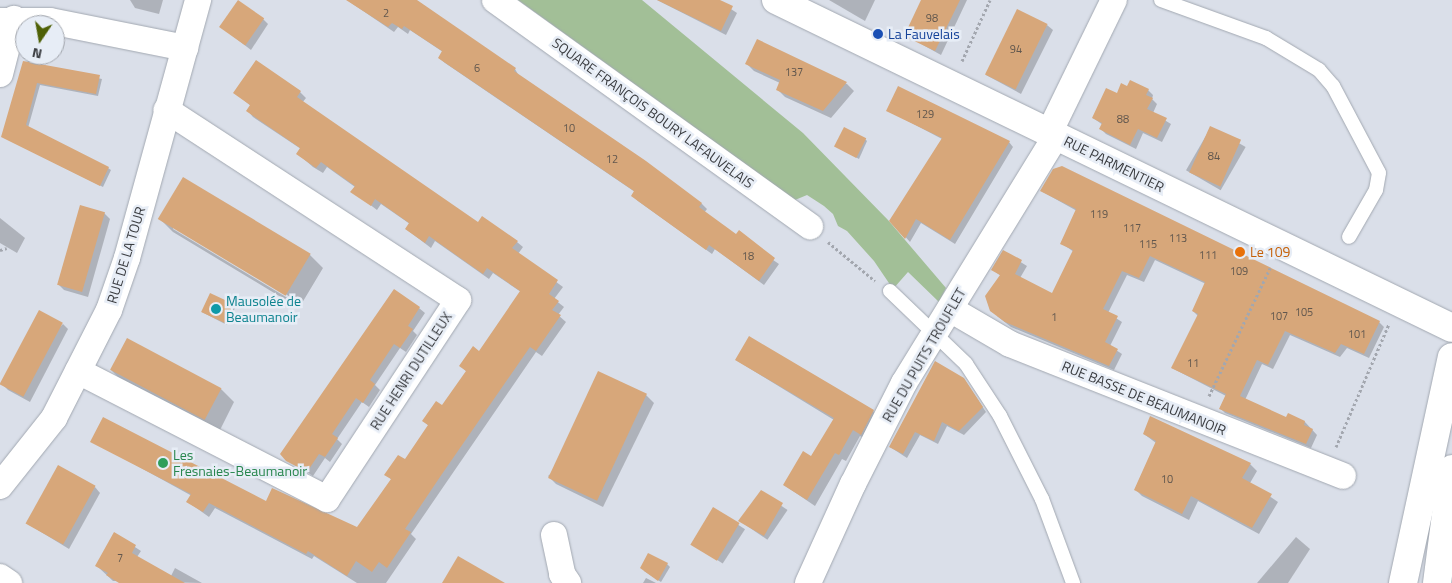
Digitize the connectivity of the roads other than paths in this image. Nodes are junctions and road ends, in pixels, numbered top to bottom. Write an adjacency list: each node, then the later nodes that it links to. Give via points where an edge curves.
1 (198, 0): 7 (street, RUE DE LA TOUR)
2 (495, 0): 11 (street, SQUARE FRANÇOIS BOURY LAFAUVELAIS)
3 (776, 0): 10 (main road, RUE PARMENTIER)
4 (1114, 0): 10 (street, RUE DU PUITS TROUFLET)
5 (1161, 0): 12 (lane, via 1266,38 1319,70 1334,86 1379,173 1376,190)
6 (7, 20): 7 (street, via 50,21); 8 (street)
7 (185, 48): 9 (street, RUE DE LA TOUR)
8 (0, 74)
9 (167, 110): 18 (street, RUE DE LA TOUR, via 118,288); 18 (street, RUE HENRI DUTILLEUX, via 458,300 327,498)
10 (1052, 134): 14 (street, RUE DU PUITS TROUFLET); 15 (main road, RUE PARMENTIER)
11 (810, 226)
12 (1349, 237)
13 (890, 291): 16 (lane)
14 (950, 309): 16 (street, RUE DU PUITS TROUFLET); 20 (street, RUE BASSE DE BEAUMANOIR, via 1010,344)
15 (1452, 328)
16 (935, 333): 26 (street, RUE DU PUITS TROUFLET, via 904,383); 27 (lane, via 966,364 1000,416 1042,499)
17 (1452, 357): 28 (main road)
18 (78, 370): 21 (street, RUE DE LA TOUR, via 54,418)
19 (1452, 469): 29 (main road)
20 (1343, 476)
21 (0, 486)
22 (554, 535): 25 (street, via 562,574)
23 (0, 578): 24 (street)
24 (9, 583)
25 (568, 583)
26 (808, 583)
27 (1073, 583)
28 (1403, 583)
29 (1437, 583)

